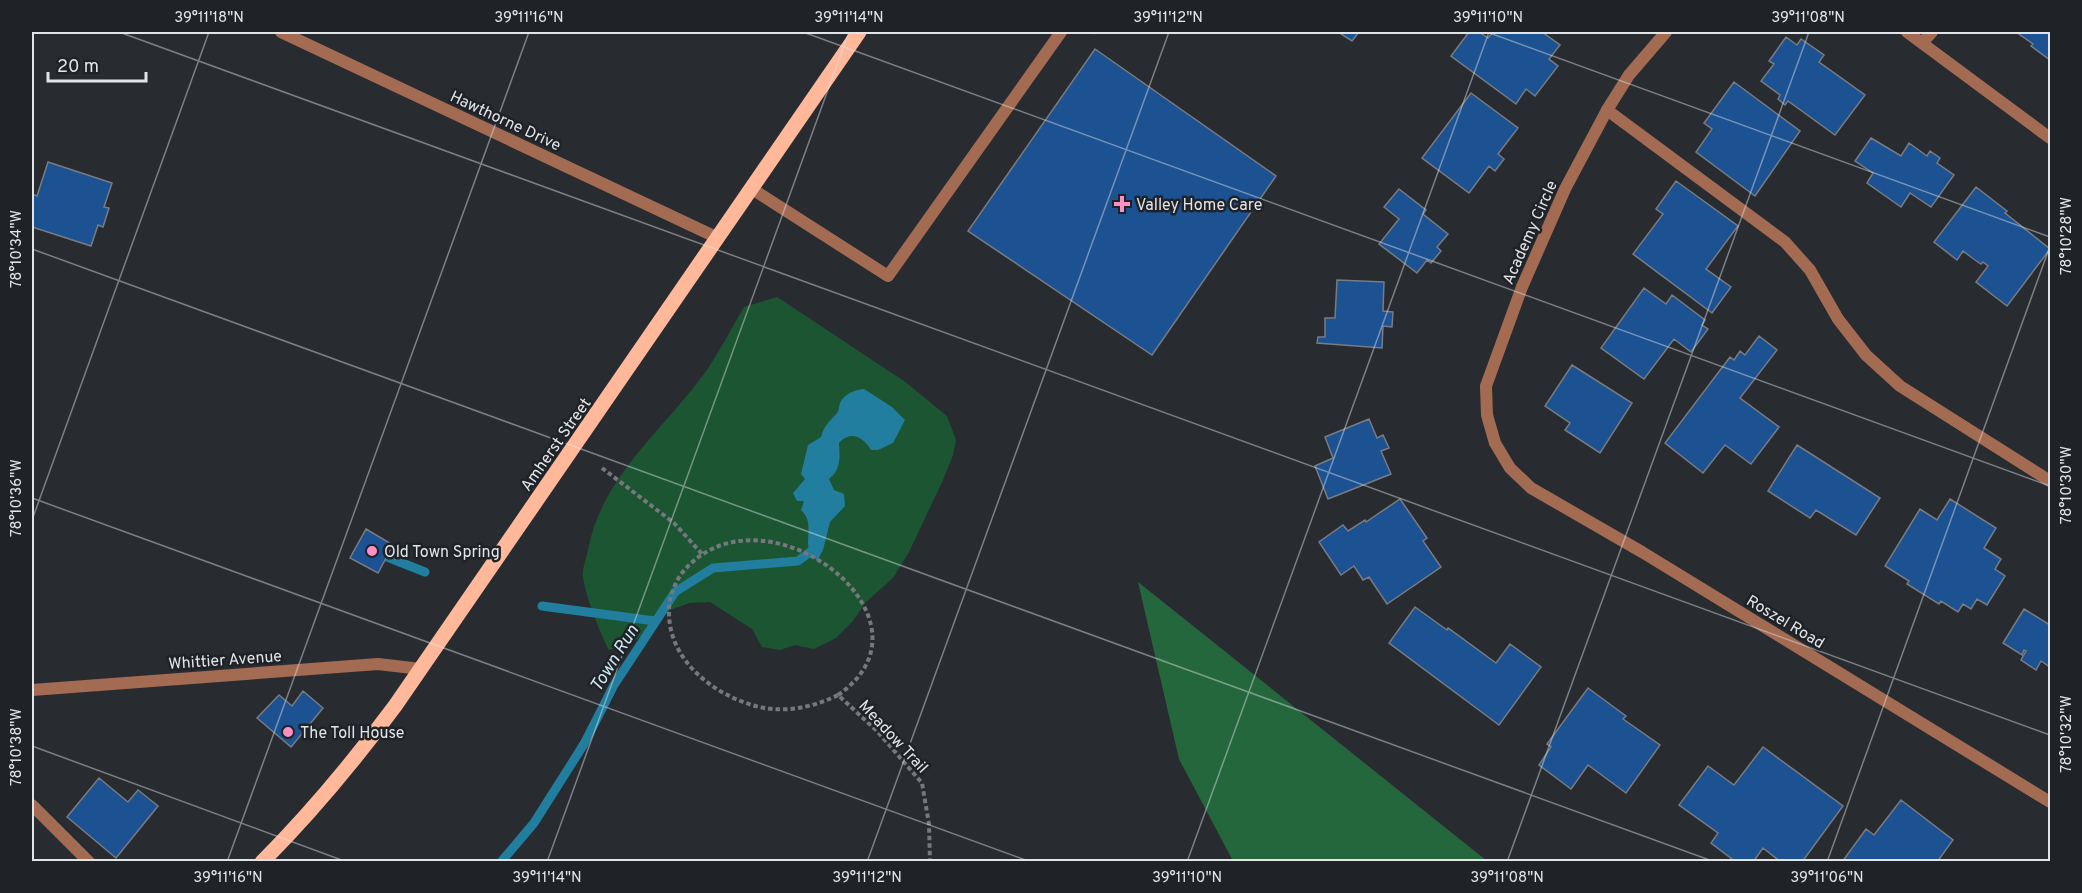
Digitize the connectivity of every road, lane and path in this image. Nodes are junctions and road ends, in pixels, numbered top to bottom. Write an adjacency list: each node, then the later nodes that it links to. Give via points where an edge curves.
1 (280, 32): 11 (street, Hawthorne Drive)
2 (859, 32): 10 (main road, Amherst Street)
3 (1061, 32): 10 (street, via 888,276)
4 (1666, 32): 8 (street, Academy Circle, via 1629,75)
5 (1907, 32): 7 (street)
6 (1932, 32): 7 (street)
7 (1922, 43): 9 (street)
8 (1607, 110): 12 (street, Academy Circle, via 1565,189 1486,386 1487,415 1495,443); 14 (street, via 1785,242 1810,270 1838,320 1900,386)
9 (2050, 138)
10 (752, 189): 11 (main road, Amherst Street)
11 (718, 238): 16 (main road, Amherst Street)
12 (1508, 465): 19 (street, Roszel Road, via 1531,488)
13 (602, 468): 15 (path, via 674,523)
14 (2050, 481)
15 (702, 554): 18 (path, via 729,544 781,544 815,557 843,578 869,618 871,649 861,675); 18 (path, Meadow Trail, via 680,576 669,605 671,631 686,661 709,683 759,707 793,709 822,704)
16 (421, 669): 17 (street, Whittier Avenue, via 378,664); 22 (main road, Amherst Street, via 359,754)
17 (32, 690)
18 (838, 696): 23 (path, Meadow Trail, via 877,731 922,783)
19 (2050, 802)
20 (32, 805): 21 (street)
21 (89, 861)
22 (262, 861)
23 (930, 861)

